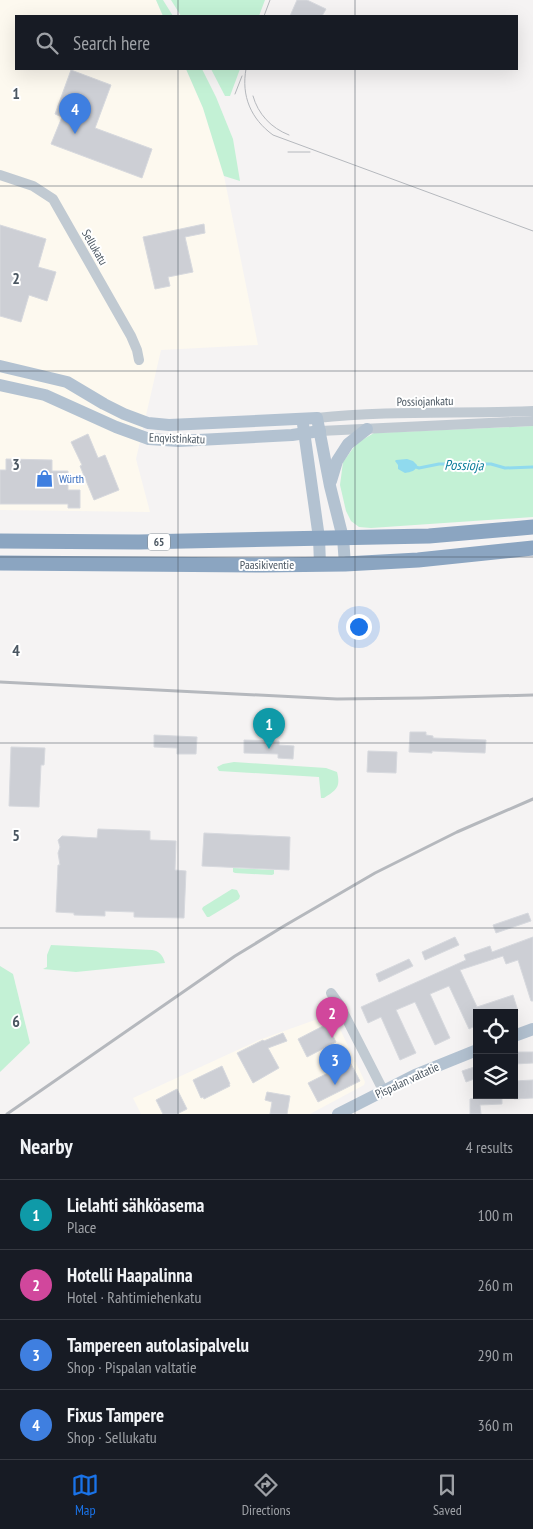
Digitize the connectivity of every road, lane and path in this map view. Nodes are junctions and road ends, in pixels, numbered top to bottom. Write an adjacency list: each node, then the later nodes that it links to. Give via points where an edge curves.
1 (0, 175): 2 (street, Sellukatu, via 33,186 53,199 131,336)
2 (139, 360)
3 (0, 366): 6 (main road, Enqvistinkatu, via 67,382 104,404 148,423)
4 (0, 385): 10 (main road, Enqvistinkatu, via 45,395 148,439 179,441)
5 (533, 411): 8 (street, Possiojankatu, via 331,416)
6 (303, 420): 8 (main road, Enqvistinkatu); 10 (main road)
7 (533, 421): 9 (street, Possiojankatu)
8 (318, 424): 9 (street, Possiojankatu); 10 (main road, Enqvistinkatu); 11 (main road)
9 (367, 429): 11 (main road, via 348,444 336,461)
10 (305, 433): 13 (main road)
11 (330, 486): 14 (main road)
12 (533, 527): 14 (highway, Paasikiventie / 65, via 429,536)
13 (319, 538): 14 (highway, Paasikiventie / 65); 15 (highway, Paasikiventie / 65); 18 (main road)
14 (343, 538): 19 (main road)
15 (0, 541)
16 (533, 548): 19 (highway, Paasikiventie / 65)
17 (0, 563): 18 (highway, Paasikiventie / 65)
18 (320, 564): 19 (highway, Paasikiventie / 65)
19 (345, 564)
20 (331, 993): 24 (street, via 340,1004)
21 (533, 1029): 22 (main road)
22 (518, 1035)
23 (473, 1052): 24 (main road, Pispalan valtatie)
24 (383, 1090): 25 (main road, Pispalan valtatie)
25 (338, 1114)

